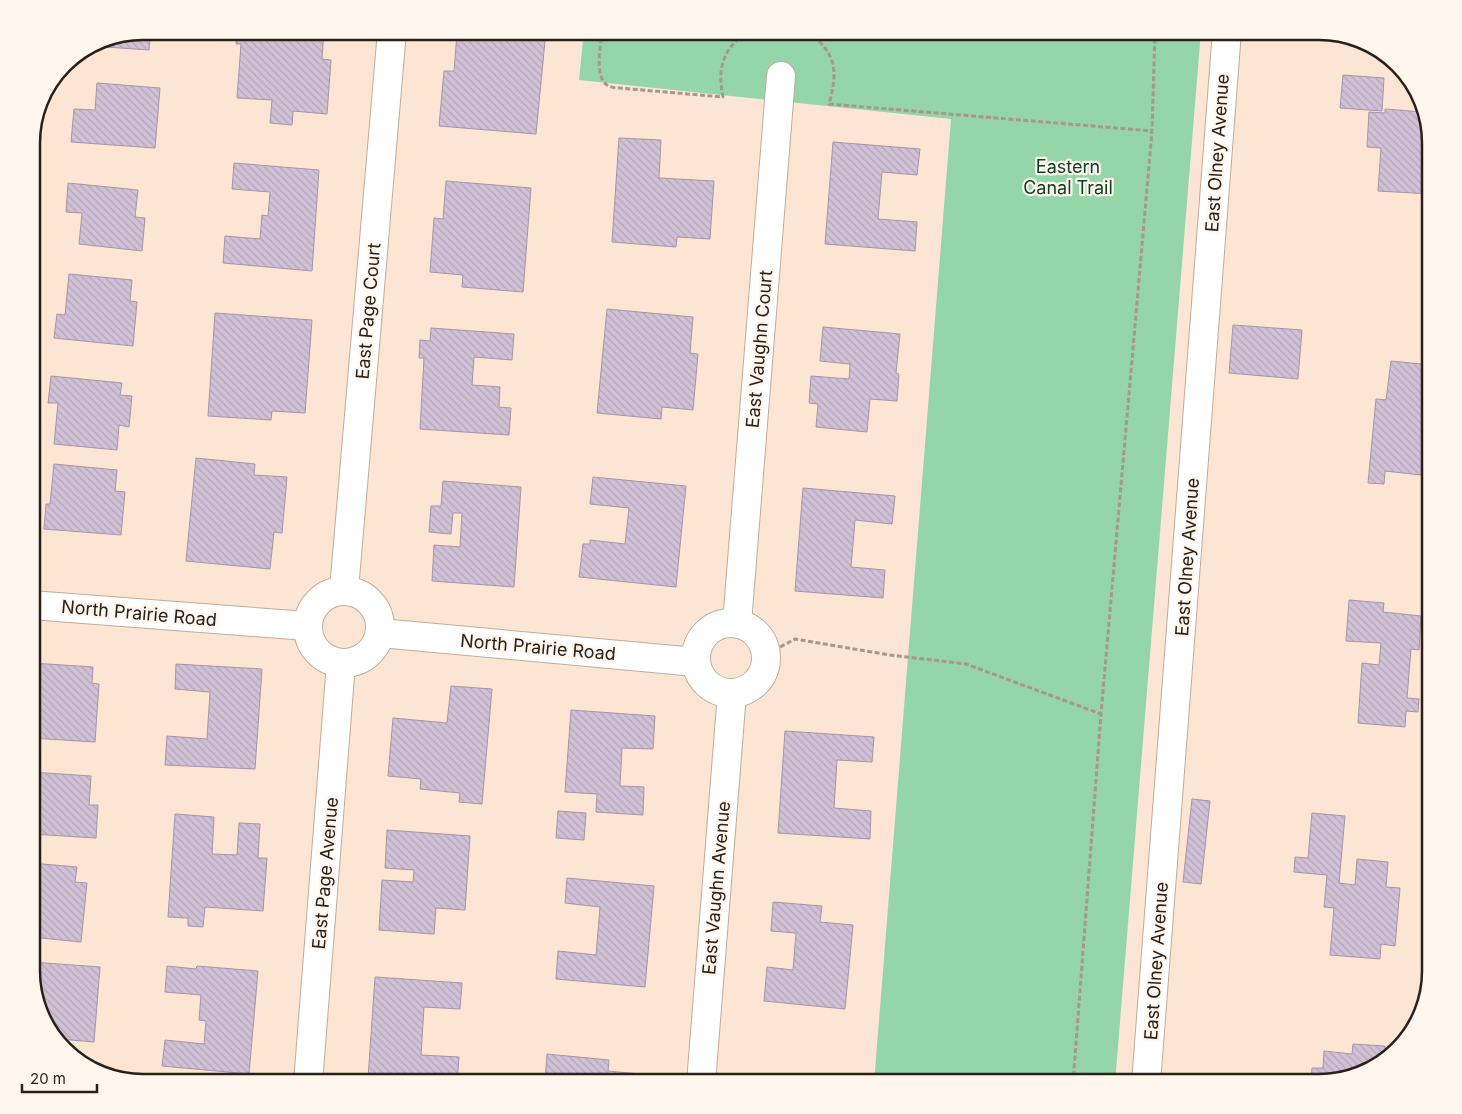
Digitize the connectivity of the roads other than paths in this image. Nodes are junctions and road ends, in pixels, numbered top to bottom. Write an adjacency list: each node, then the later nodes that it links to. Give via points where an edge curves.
1 (391, 40): 4 (street, East Page Court)
2 (1226, 40): 14 (street, East Olney Avenue)
3 (781, 76): 6 (street, East Vaughn Court)
4 (344, 590): 7 (street, via 322,596 314,605); 8 (street, via 364,596 372,603 380,622)
5 (40, 606): 7 (street, North Prairie Road)
6 (737, 623): 9 (street, via 726,622 707,632 700,641); 11 (street, via 757,633 763,642 766,666 754,685)
7 (307, 626): 10 (street, via 308,637 321,655)
8 (380, 633): 9 (street, North Prairie Road); 10 (street, via 370,652 352,662)
9 (696, 662): 11 (street, via 708,684)
10 (341, 663): 12 (street, East Page Avenue)
11 (732, 693): 13 (street, East Vaughn Avenue)
12 (309, 1074)
13 (702, 1074)
14 (1147, 1074)

